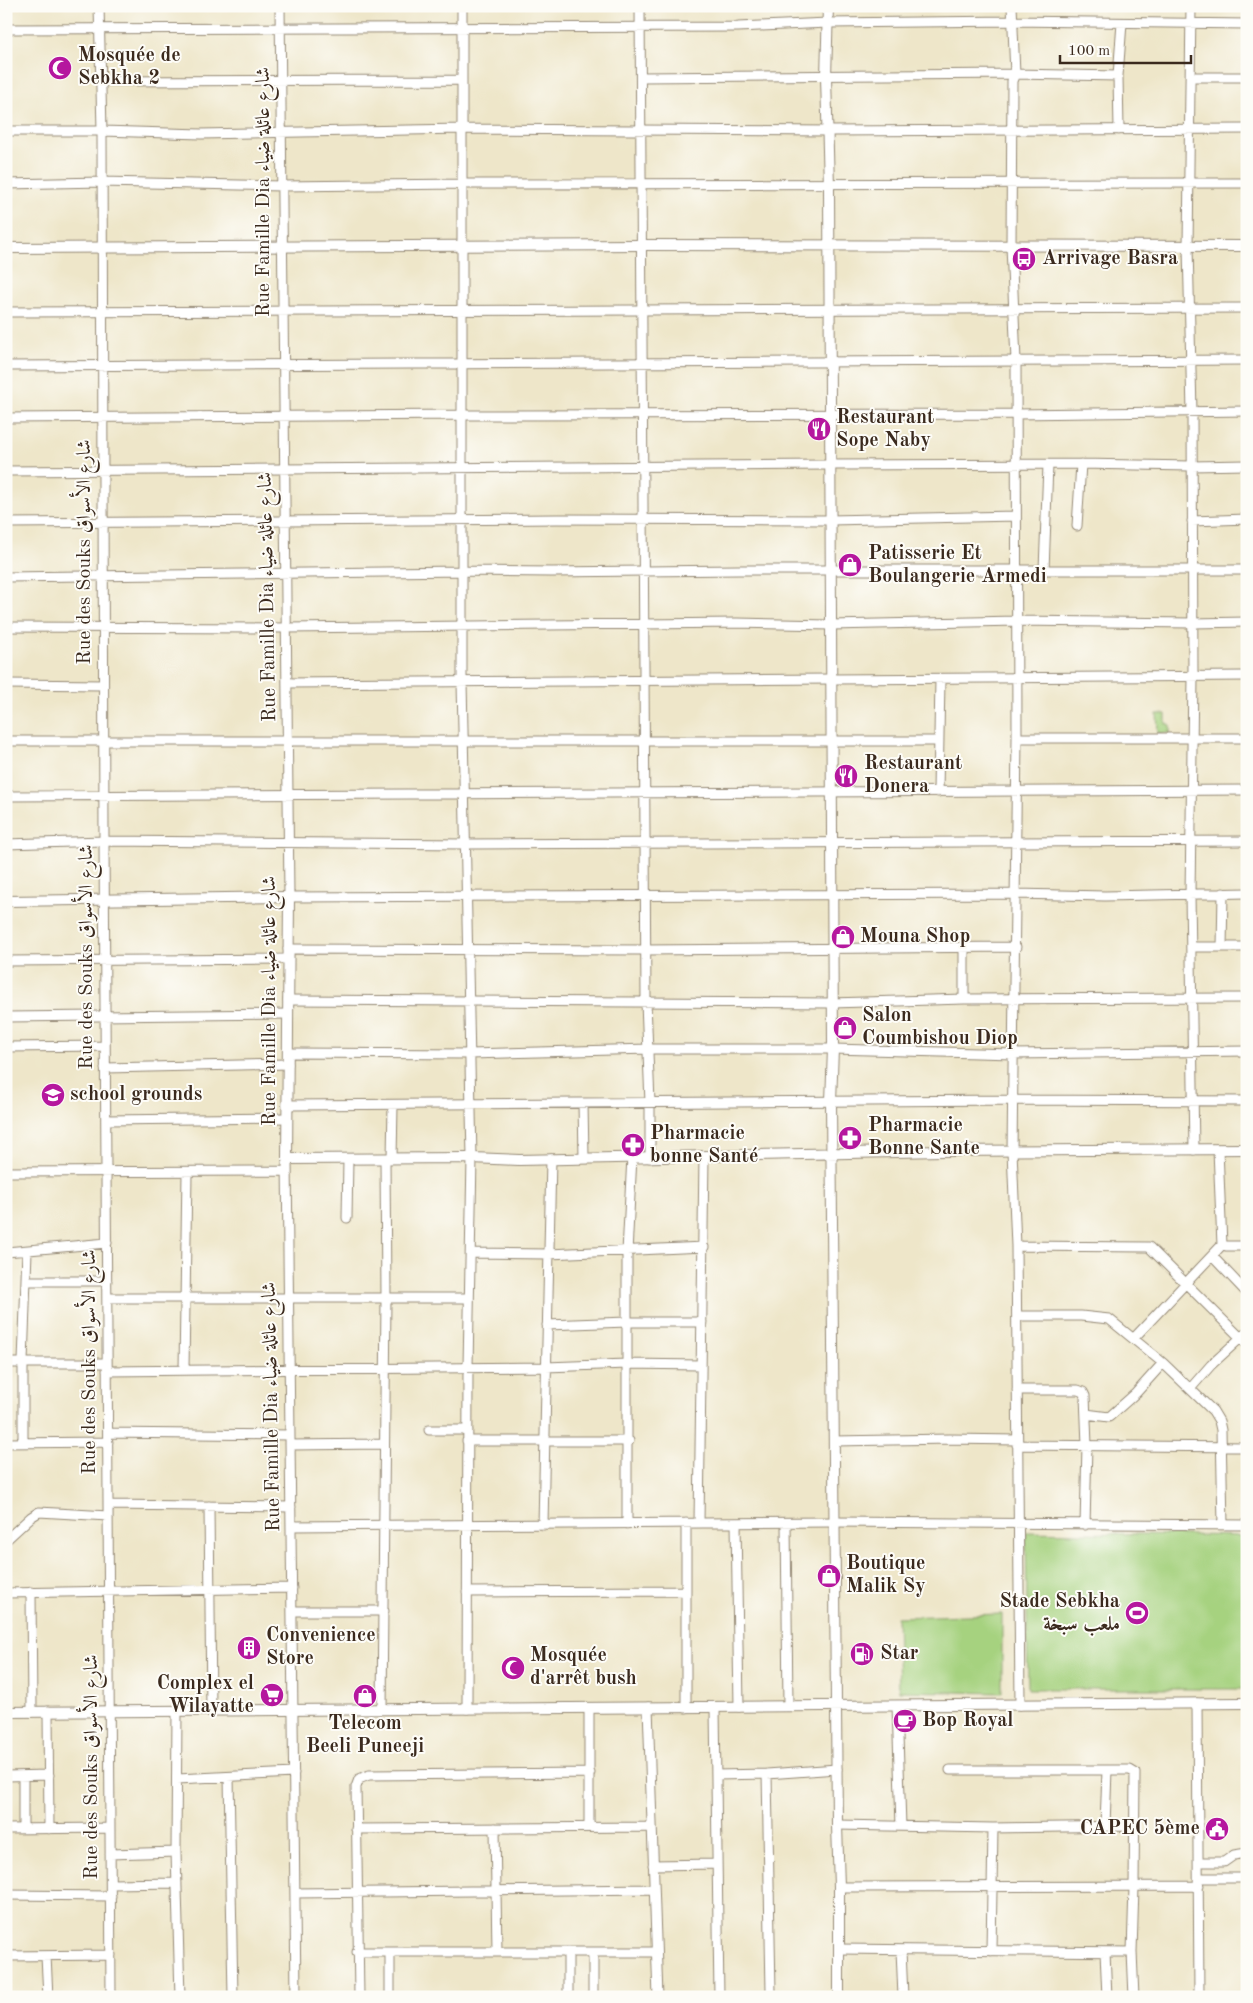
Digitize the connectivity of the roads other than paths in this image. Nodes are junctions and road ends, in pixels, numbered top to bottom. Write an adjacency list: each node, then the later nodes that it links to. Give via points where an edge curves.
1 (99, 6): 14 (street, Rue des Souks شارع الأسواق)
2 (280, 6): 15 (street, Rue Famille Dia شارع عائلة ضياء)
3 (462, 6): 16 (street)
4 (640, 6): 13 (street)
5 (828, 6): 9 (street)
6 (1012, 6): 8 (street)
7 (1191, 6): 11 (street)
8 (1012, 21): 9 (street); 10 (street); 18 (street)
9 (828, 23): 13 (street, via 738,27); 21 (street)
10 (1122, 23): 11 (street); 19 (street)
11 (1191, 24): 12 (street); 22 (street)
12 (1247, 24)
13 (640, 26): 16 (street); 20 (street)
14 (100, 28): 15 (street); 17 (street); 25 (street, Rue des Souks شارع الأسواق)
15 (281, 28): 16 (street); 26 (street, Rue Famille Dia شارع عائلة ضياء)
16 (462, 28): 24 (street)
17 (6, 29)
18 (1015, 74): 19 (street); 21 (street); 31 (street)
19 (1118, 76): 32 (street)
20 (641, 77): 21 (street); 30 (street)
21 (826, 77): 35 (street)
22 (1190, 77): 23 (street); 28 (street)
23 (1247, 77)
24 (462, 80): 26 (street); 27 (street)
25 (101, 81): 26 (street); 34 (street, Rue des Souks شارع الأسواق)
26 (280, 82): 36 (street, Rue Famille Dia شارع عائلة ضياء)
27 (462, 129): 30 (street); 36 (street); 42 (street)
28 (1190, 129): 29 (street); 32 (street); 38 (street)
29 (1247, 129)
30 (641, 130): 35 (street); 39 (street)
31 (1011, 130): 32 (street); 35 (street); 44 (street)
32 (1119, 130)
33 (6, 131): 34 (street)
34 (102, 131): 36 (street); 37 (street, Rue des Souks شارع الأسواق)
35 (829, 131): 43 (street)
36 (280, 134): 45 (street, Rue Famille Dia شارع عائلة ضياء)
37 (102, 182): 41 (street); 45 (street); 53 (street, Rue des Souks شارع الأسواق)
38 (1190, 182): 40 (street); 44 (street); 51 (street)
39 (642, 183): 42 (street); 43 (street); 46 (street)
40 (1247, 183)
41 (6, 184)
42 (462, 184): 45 (street); 49 (street)
43 (829, 184): 44 (street); 50 (street)
44 (1011, 184): 47 (street)
45 (282, 186): 54 (street, Rue Famille Dia شارع عائلة ضياء)
46 (641, 245): 49 (street); 50 (street); 57 (street)
47 (1011, 246): 50 (street); 51 (street); 55 (street)
48 (1247, 246): 51 (street)
49 (463, 247): 54 (street); 60 (street)
50 (829, 247): 59 (street)
51 (1188, 247): 58 (street)
52 (6, 248): 53 (street)
53 (102, 248): 54 (street); 63 (street, Rue des Souks شارع الأسواق)
54 (282, 248): 62 (street, Rue Famille Dia شارع عائلة ضياء)
55 (1015, 308): 58 (street); 59 (street); 66 (street)
56 (1247, 308): 58 (street)
57 (642, 309): 59 (street); 60 (street); 68 (street)
58 (1190, 309): 64 (street)
59 (829, 310): 67 (street)
60 (463, 311): 62 (street); 69 (street)
61 (6, 312): 63 (street)
62 (283, 312): 63 (street); 71 (street, Rue Famille Dia شارع عائلة ضياء)
63 (102, 313): 72 (street, Rue des Souks شارع الأسواق)
64 (1191, 360): 65 (street); 66 (street); 74 (street)
65 (1247, 360)
66 (1016, 361): 67 (street); 78 (street)
67 (830, 362): 68 (street); 75 (street)
68 (642, 363): 69 (street); 77 (street)
69 (463, 364): 71 (street); 76 (street)
70 (6, 366): 72 (street)
71 (283, 366): 72 (street); 79 (street, Rue Famille Dia شارع عائلة ضياء)
72 (102, 367): 81 (street, Rue des Souks شارع الأسواق)
73 (1247, 411): 74 (street)
74 (1192, 412): 78 (street); 87 (street)
75 (830, 413): 77 (street); 78 (street); 84 (street)
76 (463, 414): 77 (street); 79 (street); 88 (street)
77 (642, 414): 89 (street)
78 (1016, 414): 82 (street)
79 (284, 416): 81 (street); 90 (street, Rue Famille Dia شارع عائلة ضياء)
80 (6, 418): 81 (street)
81 (102, 418): 92 (street, Rue des Souks شارع الأسواق)
82 (1015, 464): 84 (street); 85 (street); 93 (street)
83 (1081, 464): 85 (street); 87 (street); 102 (street)
84 (830, 465): 89 (street); 97 (street)
85 (1048, 465): 104 (street)
86 (1247, 465): 87 (street)
87 (1192, 466): 98 (street)
88 (463, 467): 89 (street); 90 (street); 96 (street)
89 (643, 467): 94 (street)
90 (284, 470): 92 (street); 99 (street, Rue Famille Dia شارع عائلة ضياء)
91 (6, 471): 92 (street)
92 (102, 471): 101 (street, Rue des Souks شارع الأسواق)
93 (1016, 516): 97 (street); 103 (street)
94 (643, 519): 96 (street); 97 (street); 107 (street)
95 (1247, 519): 98 (street)
96 (463, 520): 99 (street); 106 (street)
97 (830, 520): 108 (street)
98 (1192, 521): 109 (street)
99 (285, 522): 101 (street); 110 (street, Rue Famille Dia شارع عائلة ضياء)
100 (6, 523): 101 (street)
101 (103, 523): 111 (street, Rue des Souks شارع الأسواق)
102 (1077, 526)
103 (1016, 570): 104 (street); 108 (street); 113 (street)
104 (1044, 570): 109 (street)
105 (1247, 570): 109 (street)
106 (462, 571): 107 (street); 110 (street); 118 (street)
107 (643, 571): 108 (street); 116 (street)
108 (830, 571): 117 (street)
109 (1192, 571): 115 (street)
110 (285, 572): 111 (street); 121 (street, Rue Famille Dia شارع عائلة ضياء)
111 (103, 576): 112 (street); 120 (street, Rue des Souks شارع الأسواق)
112 (6, 577)
113 (1017, 621): 115 (street); 117 (street); 125 (street)
114 (1247, 622): 115 (street)
115 (1193, 623): 123 (street)
116 (644, 624): 117 (street); 118 (street); 127 (street)
117 (831, 624): 126 (street)
118 (462, 625): 121 (street); 128 (street)
119 (6, 627): 120 (street)
120 (103, 627): 121 (street); 131 (street, Rue des Souks شارع الأسواق)
121 (286, 628): 129 (street, Rue Famille Dia شارع عائلة ضياء)
122 (1247, 676): 123 (street)
123 (1193, 677): 125 (street); 134 (street)
124 (940, 678): 125 (street); 126 (street); 141 (street)
125 (1017, 678): 132 (street)
126 (830, 679): 127 (street); 140 (street)
127 (644, 681): 128 (street); 139 (street)
128 (462, 682): 129 (street); 138 (street)
129 (287, 683): 137 (street, Rue Famille Dia شارع عائلة ضياء)
130 (6, 684): 131 (street)
131 (103, 685): 136 (street, Rue des Souks شارع الأسواق)
132 (1017, 738): 134 (street); 144 (street)
133 (1247, 738): 134 (street)
134 (1192, 739): 142 (street)
135 (6, 741): 136 (street)
136 (104, 741): 137 (street); 150 (street, Rue des Souks شارع الأسواق)
137 (287, 741): 138 (street); 148 (street, Rue Famille Dia شارع عائلة ضياء)
138 (464, 741): 139 (street); 149 (street)
139 (644, 741): 140 (street); 147 (street)
140 (831, 741): 141 (street); 145 (street)
141 (938, 741): 146 (street)
142 (1192, 790): 143 (street); 144 (street); 156 (street)
143 (1247, 790)
144 (1016, 791): 146 (street); 153 (street)
145 (831, 792): 146 (street); 147 (street); 157 (street)
146 (938, 792)
147 (644, 793): 149 (street); 160 (street)
148 (288, 794): 149 (street); 150 (street); 155 (street, Rue Famille Dia شارع عائلة ضياء)
149 (465, 794): 159 (street)
150 (104, 795): 151 (street); 152 (street, Rue des Souks شارع الأسواق)
151 (6, 796)
152 (104, 841): 155 (street); 158 (street); 169 (street, Rue des Souks شارع الأسواق)
153 (1016, 841): 156 (street); 157 (street); 163 (street)
154 (1247, 841): 156 (street)
155 (288, 842): 159 (street); 168 (street, Rue Famille Dia شارع عائلة ضياء)
156 (1191, 842): 164 (street)
157 (831, 843): 160 (street); 165 (street)
158 (6, 844)
159 (466, 844): 160 (street); 166 (street)
160 (645, 844): 167 (street)
161 (1223, 893): 162 (street); 164 (street); 173 (street)
162 (1247, 893)
163 (1016, 894): 164 (street); 165 (street); 171 (street)
164 (1190, 894): 172 (street)
165 (831, 895): 167 (street); 175 (street)
166 (467, 896): 167 (street); 168 (street); 177 (street)
167 (645, 896): 178 (street)
168 (289, 897): 169 (street); 179 (street, Rue Famille Dia شارع عائلة ضياء)
169 (104, 900): 170 (street); 181 (street, Rue des Souks شارع الأسواق)
170 (6, 901)
171 (1016, 947): 176 (street); 185 (street)
172 (1191, 947): 173 (street); 182 (street)
173 (1222, 947): 174 (street)
174 (1247, 947)
175 (831, 948): 176 (street); 178 (street); 189 (street)
176 (964, 948): 184 (street)
177 (468, 949): 178 (street); 179 (street); 187 (street)
178 (646, 950): 188 (street)
179 (288, 954): 181 (street); 186 (street, Rue Famille Dia شارع عائلة ضياء)
180 (6, 961): 181 (street)
181 (105, 961): 192 (street, Rue des Souks شارع الأسواق)
182 (1192, 997): 183 (street); 185 (street); 197 (street)
183 (1247, 998)
184 (964, 999): 185 (street); 189 (street)
185 (1014, 999): 201 (street)
186 (288, 1000): 187 (street); 190 (street, Rue Famille Dia شارع عائلة ضياء)
187 (469, 1001): 188 (street); 200 (street)
188 (646, 1002): 189 (street); 195 (street)
189 (832, 1003): 196 (street)
190 (288, 1014): 192 (street); 199 (street, Rue Famille Dia شارع عائلة ضياء)
191 (6, 1016): 192 (street)
192 (105, 1016): 193 (street, Rue des Souks شارع الأسواق)
193 (105, 1046): 194 (street); 203 (street, Rue des Souks شارع الأسواق)
194 (6, 1047)
195 (649, 1049): 196 (street); 200 (street); 209 (street)
196 (833, 1049): 201 (street); 205 (street)
197 (1193, 1052): 198 (street); 201 (street); 206 (street)
198 (1247, 1052)
199 (288, 1053): 200 (street); 202 (street, Rue Famille Dia شارع عائلة ضياء)
200 (470, 1054): 210 (street)
201 (1013, 1054): 204 (street)
202 (288, 1064): 203 (street); 211 (street, Rue Famille Dia شارع عائلة ضياء)
203 (105, 1068): 214 (street, Rue des Souks شارع الأسواق)
204 (1013, 1100): 205 (street); 206 (street); 215 (street)
205 (831, 1101): 209 (street); 219 (street)
206 (1194, 1101): 207 (street); 216 (street)
207 (1247, 1101)
208 (583, 1103): 209 (street); 210 (street); 225 (street)
209 (650, 1103): 226 (street)
210 (471, 1104): 212 (street); 223 (street)
211 (287, 1105): 212 (street); 213 (street, Rue Famille Dia شارع عائلة ضياء)
212 (393, 1105): 222 (street)
213 (287, 1118): 214 (street); 227 (street, Rue Famille Dia شارع عائلة ضياء)
214 (106, 1120): 231 (street, Rue des Souks شارع الأسواق)
215 (1012, 1150): 216 (street); 219 (street); 236 (street)
216 (1194, 1150): 217 (street)
217 (1218, 1150): 218 (street); 235 (street)
218 (1247, 1150)
219 (831, 1154): 221 (street); 280 (street)
220 (632, 1157): 225 (street); 226 (street); 241 (street)
221 (704, 1157): 226 (street); 238 (street)
222 (388, 1158): 223 (street); 228 (street); 252 (street)
223 (472, 1158): 224 (street); 242 (street)
224 (551, 1158): 225 (street); 243 (street)
225 (584, 1158)
226 (650, 1158)
227 (287, 1159): 228 (street); 229 (street, Rue Famille Dia شارع عائلة ضياء)
228 (348, 1159): 233 (street)
229 (287, 1171): 232 (street); 251 (street, Rue Famille Dia شارع عائلة ضياء)
230 (6, 1172): 231 (street)
231 (106, 1172): 232 (street); 234 (street, Rue des Souks شارع الأسواق)
232 (187, 1173): 250 (street)
233 (347, 1218)
234 (107, 1243): 239 (street); 245 (street, Rue des Souks شارع الأسواق)
235 (1222, 1245): 237 (street); 244 (street)
236 (1016, 1246): 247 (street, via 1148,1247); 254 (street)
237 (1247, 1246)
238 (704, 1247): 241 (street); 256 (street)
239 (27, 1251): 240 (street); 246 (street)
240 (6, 1252)
241 (628, 1252): 243 (street); 255 (street)
242 (472, 1253): 243 (street); 253 (street)
243 (549, 1254): 257 (street)
244 (1212, 1256): 247 (street); 248 (street)
245 (107, 1281): 246 (street); 249 (street, Rue des Souks شارع الأسواق)
246 (26, 1282): 260 (street)
247 (1187, 1283): 258 (street); 259 (street)
248 (1247, 1293)
249 (107, 1298): 250 (street); 266 (street, Rue des Souks شارع الأسواق)
250 (184, 1298): 251 (street); 270 (street)
251 (288, 1298): 252 (street); 269 (street, Rue Famille Dia شارع عائلة ضياء)
252 (386, 1298): 253 (street); 268 (street)
253 (469, 1298): 265 (street)
254 (1017, 1316): 258 (street, via 1105,1318); 272 (street)
255 (627, 1322): 256 (street); 257 (street); 263 (street)
256 (702, 1322): 264 (street)
257 (547, 1325): 267 (street)
258 (1134, 1338): 262 (street)
259 (1244, 1338): 271 (street, via 1211,1365)
260 (23, 1362): 261 (street); 266 (street); 281 (street)
261 (6, 1363)
262 (1163, 1363): 271 (street); 273 (street, via 1109,1417)
263 (628, 1364): 264 (street); 267 (street); 279 (street)
264 (701, 1365): 296 (street)
265 (468, 1366): 267 (street); 268 (street); 275 (street)
266 (107, 1367): 270 (street); 277 (street, Rue des Souks شارع الأسواق)
267 (546, 1367): 278 (street)
268 (385, 1368): 269 (street); 285 (street)
269 (289, 1369): 270 (street); 276 (street, Rue Famille Dia شارع عائلة ضياء)
270 (184, 1370)
271 (1190, 1389): 288 (street, via 1219,1421)
272 (1017, 1390): 273 (street, via 1078,1390 1085,1396); 284 (street)
273 (1086, 1414): 286 (street)
274 (429, 1430): 275 (street)
275 (468, 1430): 282 (street)
276 (290, 1435): 277 (street); 287 (street, Rue Famille Dia شارع عائلة ضياء)
277 (108, 1438): 281 (street); 290 (street, Rue des Souks شارع الأسواق)
278 (545, 1441): 279 (street); 282 (street); 299 (street)
279 (629, 1441): 300 (street)
280 (834, 1441): 284 (street, via 950,1439); 294 (street)
281 (23, 1442): 283 (street)
282 (467, 1442): 301 (street)
283 (6, 1443)
284 (1017, 1443): 286 (street); 302 (street)
285 (384, 1444): 287 (street); 307 (street)
286 (1087, 1444): 288 (street); 303 (street)
287 (290, 1445): 292 (street, Rue Famille Dia شارع عائلة ضياء)
288 (1221, 1447): 289 (street); 305 (street)
289 (1247, 1447)
290 (108, 1505): 291 (street); 293 (street, Rue des Souks شارع الأسواق)
291 (209, 1506): 292 (street); 310 (street)
292 (291, 1507): 304 (street, Rue Famille Dia شارع عائلة ضياء)
293 (108, 1516): 308 (street, via 40,1512); 311 (street, Rue des Souks شارع الأسواق)
294 (835, 1522): 298 (street); 302 (street); 322 (street)
295 (686, 1523): 296 (street); 300 (street); 312 (street)
296 (699, 1523): 297 (street)
297 (736, 1523): 298 (street); 328 (street)
298 (786, 1523): 321 (street)
299 (544, 1524): 300 (street); 301 (street)
300 (627, 1524)
301 (467, 1525): 307 (street); 314 (street)
302 (1018, 1525): 303 (street); 320 (street)
303 (1085, 1525): 305 (street)
304 (291, 1526): 307 (street); 309 (street, Rue Famille Dia شارع عائلة ضياء)
305 (1223, 1526): 306 (street)
306 (1247, 1526)
307 (384, 1527): 317 (street)
308 (6, 1540)
309 (292, 1588): 310 (street); 316 (street, Rue Famille Dia شارع عائلة ضياء)
310 (210, 1589): 311 (street); 332 (street)
311 (108, 1591): 313 (street); 335 (street, Rue des Souks شارع الأسواق)
312 (685, 1591): 314 (street); 326 (street)
313 (31, 1592): 315 (street); 337 (street)
314 (467, 1592): 330 (street)
315 (6, 1593)
316 (292, 1611): 317 (street); 333 (street, Rue Famille Dia شارع عائلة ضياء)
317 (384, 1611): 329 (street)
318 (1197, 1703): 319 (street); 320 (street); 366 (street)
319 (1247, 1703)
320 (1020, 1705): 323 (street)
321 (788, 1706): 322 (street); 328 (street)
322 (836, 1706): 323 (street); 338 (street)
323 (897, 1706): 351 (street)
324 (648, 1707): 325 (street); 326 (street); 355 (street)
325 (589, 1708): 330 (street); 342 (street)
326 (686, 1708): 327 (street)
327 (715, 1708): 328 (street); 345 (street)
328 (738, 1708)
329 (382, 1709): 330 (street); 333 (street)
330 (467, 1709)
331 (177, 1710): 332 (street); 335 (street); 349 (street)
332 (211, 1710): 333 (street)
333 (293, 1710): 341 (street, Rue Famille Dia شارع عائلة ضياء)
334 (48, 1711): 335 (street); 337 (street); 344 (street)
335 (110, 1711): 357 (street, Rue des Souks شارع الأسواق)
336 (6, 1712): 337 (street)
337 (32, 1712)
338 (837, 1769): 343 (street); 350 (street)
339 (950, 1770): 340 (street)
340 (1107, 1770): 352 (street); 353 (street, via 1135,1773)
341 (294, 1773): 348 (street); 379 (street, Rue Famille Dia شارع عائلة ضياء)
342 (590, 1773): 354 (street); 358 (street, via 364,1776 356,1787)
343 (767, 1774): 345 (street); 407 (street)
344 (49, 1775): 347 (street); 356 (street)
345 (716, 1775): 367 (street)
346 (6, 1776): 347 (street)
347 (23, 1776): 362 (street)
348 (229, 1777): 349 (street); 399 (street)
349 (177, 1779): 363 (street)
350 (837, 1825): 351 (street); 375 (street)
351 (902, 1826): 360 (street)
352 (1105, 1826): 353 (street); 360 (street)
353 (1134, 1826): 374 (street)
354 (590, 1827): 355 (street); 359 (street)
355 (652, 1827): 368 (street)
356 (49, 1828): 357 (street); 362 (street)
357 (110, 1828): 365 (street, Rue des Souks شارع الأسواق)
358 (356, 1828): 359 (street); 378 (street)
359 (495, 1828): 377 (street)
360 (993, 1828): 373 (street)
361 (6, 1829): 362 (street)
362 (23, 1829)
363 (176, 1852): 365 (street); 371 (street)
364 (1247, 1853): 366 (street, via 1238,1853 1224,1862)
365 (110, 1854): 372 (street, Rue des Souks شارع الأسواق)
366 (1198, 1862): 370 (street)
367 (716, 1864): 368 (street); 406 (street)
368 (653, 1865): 376 (street)
369 (1247, 1878): 370 (street)
370 (1199, 1882): 374 (street); 412 (street)
371 (177, 1883): 372 (street); 398 (street)
372 (111, 1884): 381 (street, Rue des Souks شارع الأسواق)
373 (993, 1887): 374 (street); 375 (street); 384 (street)
374 (1134, 1887): 392 (street)
375 (839, 1888): 382 (street)
376 (653, 1889): 377 (street); 390 (street)
377 (496, 1890): 378 (street); 387 (street)
378 (357, 1892): 379 (street); 385 (street)
379 (295, 1893): 400 (street, Rue Famille Dia شارع عائلة ضياء)
380 (6, 1895): 381 (street)
381 (111, 1896): 393 (street, Rue des Souks شارع الأسواق)
382 (839, 1950): 383 (street); 408 (street)
383 (901, 1950): 384 (street); 409 (street)
384 (990, 1951): 391 (street)
385 (357, 1952): 386 (street); 401 (street)
386 (390, 1952): 387 (street); 402 (street)
387 (497, 1952): 388 (street)
388 (568, 1952): 389 (street); 403 (street)
389 (593, 1952): 390 (street); 404 (street)
390 (656, 1952): 405 (street)
391 (1106, 1952): 392 (street); 410 (street)
392 (1132, 1952): 411 (street)
393 (111, 1955): 395 (street); 397 (street, Rue des Souks شارع الأسواق)
394 (6, 1956): 395 (street)
395 (46, 1956): 396 (street)
396 (48, 1997)
397 (111, 1997)
398 (180, 1997)
399 (233, 1997)
400 (296, 1997)
401 (358, 1997)
402 (390, 1997)
403 (568, 1997)
404 (593, 1997)
405 (658, 1997)
406 (719, 1997)
407 (770, 1997)
408 (839, 1997)
409 (903, 1997)
410 (1107, 1997)
411 (1134, 1997)
412 (1199, 1997)

